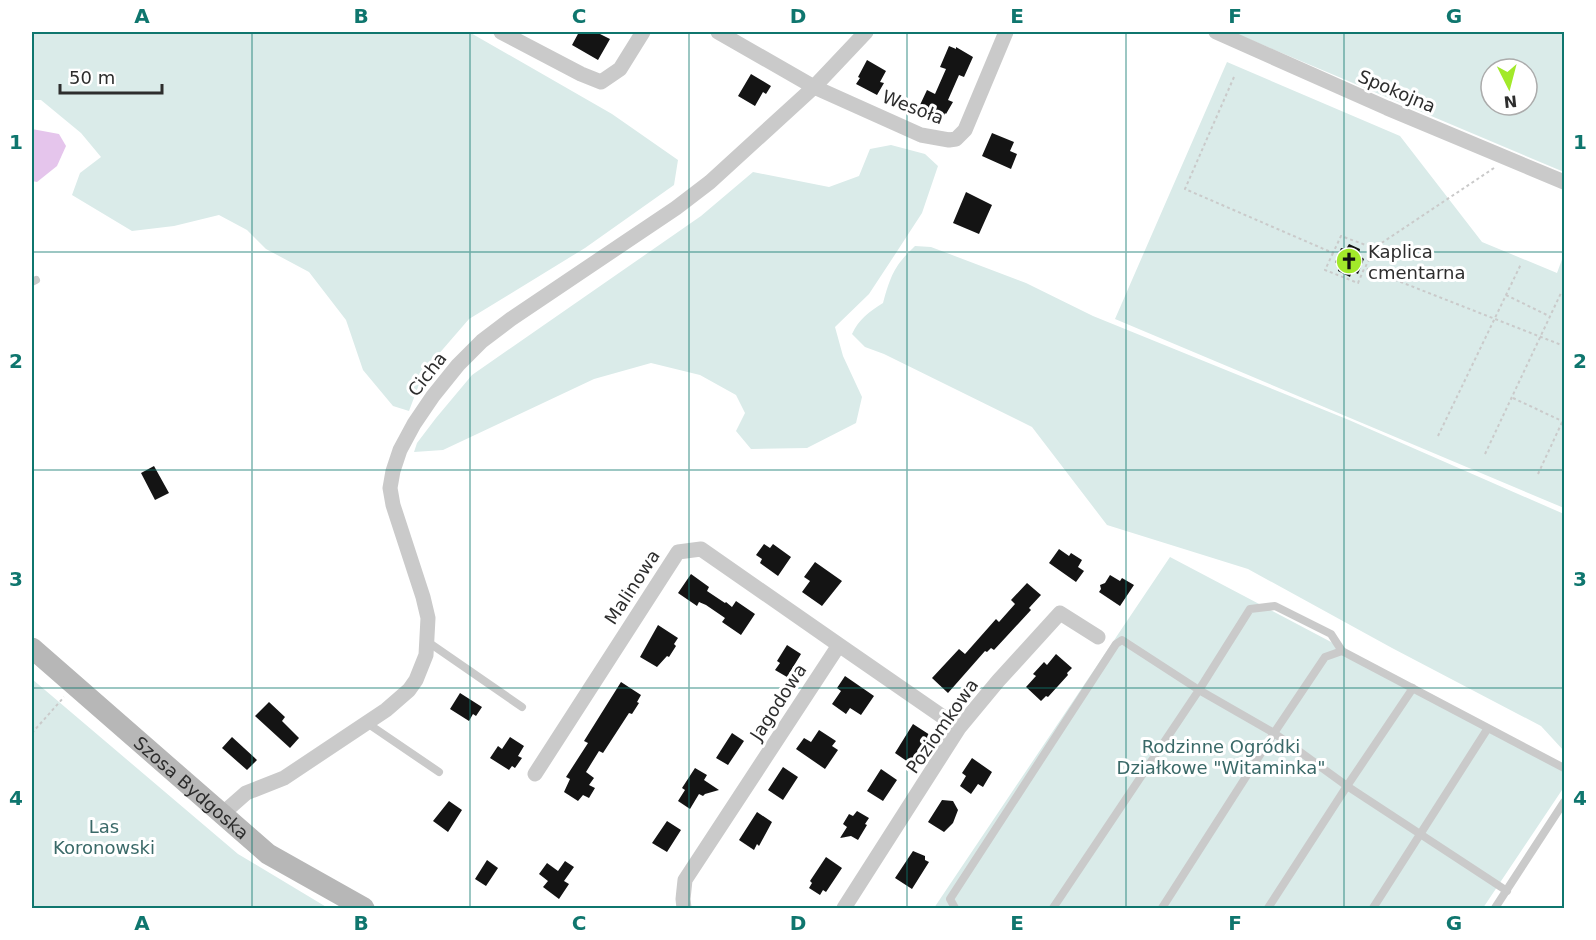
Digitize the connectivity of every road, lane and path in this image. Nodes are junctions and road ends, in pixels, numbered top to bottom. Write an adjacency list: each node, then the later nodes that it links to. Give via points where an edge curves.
1 (501, 32): 2 (street, via 601,82 620,69)
2 (643, 32)
3 (718, 32): 8 (street)
4 (866, 32): 8 (street, Cicha)
5 (1006, 32): 8 (street, Wesoła, via 965,130 956,139 921,135)
6 (1216, 32): 9 (street, Spokojna)
7 (1234, 77): 12 (path, via 1185,189)
8 (814, 87): 27 (street, Cicha, via 710,182 482,341 433,396 400,450 390,488 423,597)
9 (1509, 159): 10 (street, Spokojna); 11 (path)
10 (1564, 182)
11 (1374, 248): 12 (path, via 1341,236); 14 (path)
12 (1333, 253): 14 (path, via 1326,270 1358,283)
13 (1521, 264): 16 (path)
14 (1365, 268): 18 (path)
15 (1561, 293): 17 (path)
16 (1506, 295): 17 (path); 18 (path)
17 (1549, 316): 19 (path)
18 (1495, 318): 19 (path); 23 (path)
19 (1539, 336): 20 (path); 21 (path)
20 (1564, 346)
21 (1512, 397): 22 (path); 24 (path)
22 (1564, 420): 25 (path)
23 (1438, 436)
24 (1485, 454)
25 (1538, 474)
26 (1098, 637): 36 (street, Poziomkowa, via 1060,613)
27 (428, 642): 34 (lane); 35 (street, Cicha, via 409,690)
28 (839, 645): 36 (street); 42 (street, Malinowa, via 701,549 678,552); 49 (street, Jagodowa, via 685,880)
29 (32, 648): 31 (main road, Szosa Bydgoska)
30 (1342, 651): 32 (lane); 33 (lane, via 1331,634 1275,606 1250,609); 39 (lane, via 1325,657)
31 (74, 686): 38 (path); 45 (main road, Szosa Bydgoska)
32 (1413, 688): 37 (lane); 43 (lane)
33 (1199, 690): 39 (lane); 51 (lane, via 1122,640 1116,644 950,899); 52 (lane)
34 (522, 707)
35 (367, 723): 41 (lane); 45 (street, Cicha, via 284,778 246,793)
36 (959, 728): 50 (street, Poziomkowa)
37 (1488, 728): 40 (lane); 46 (lane)
38 (32, 733)
39 (1274, 733): 43 (lane); 53 (lane)
40 (1564, 768)
41 (439, 772)
42 (536, 774)
43 (1347, 786): 46 (lane); 54 (lane)
44 (1564, 802): 47 (lane)
45 (221, 814): 48 (main road, Szosa Bydgoska, via 268,854)
46 (1420, 834): 47 (lane); 55 (lane)
47 (1506, 891): 56 (lane)
48 (364, 909)
49 (684, 909)
50 (844, 909)
51 (955, 909)
52 (1053, 909)
53 (1162, 909)
54 (1268, 909)
55 (1373, 909)
56 (1495, 909)

